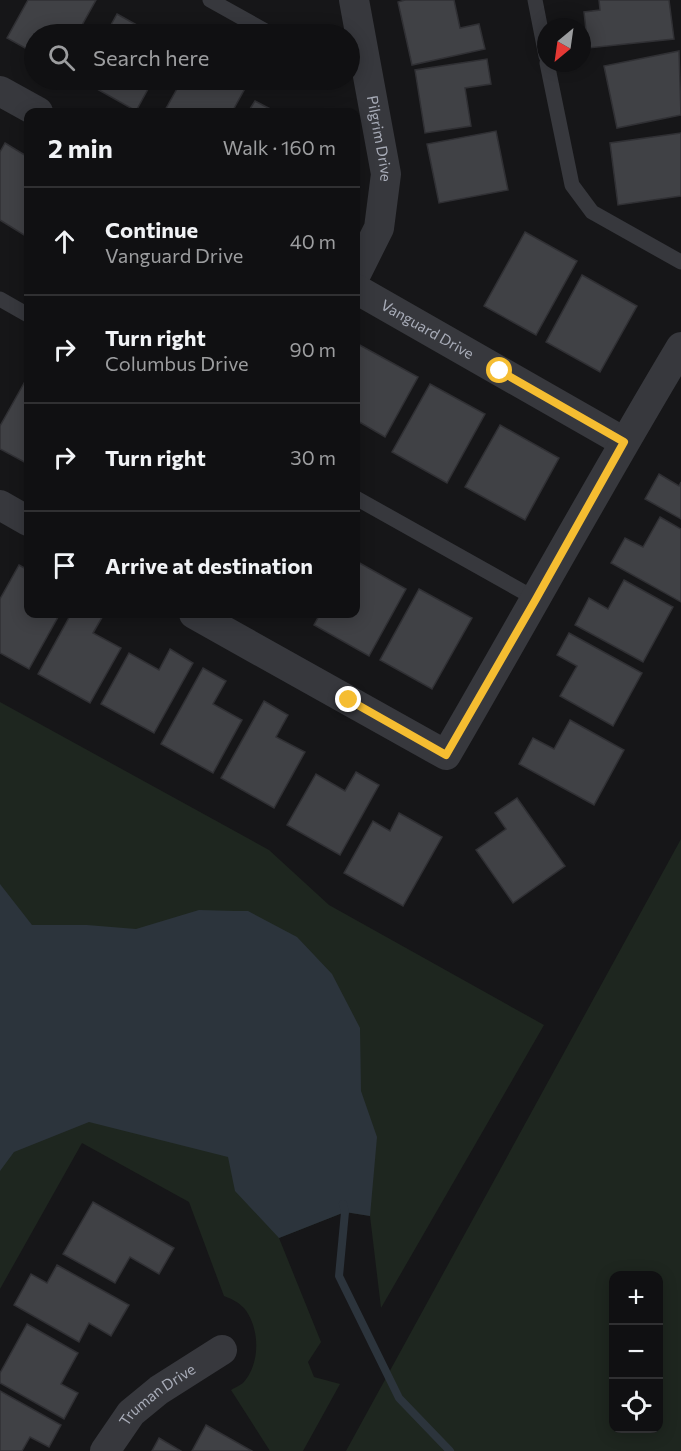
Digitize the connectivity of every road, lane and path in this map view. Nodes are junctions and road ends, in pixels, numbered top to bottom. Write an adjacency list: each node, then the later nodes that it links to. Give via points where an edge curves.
1 (210, 0): 5 (lane)
2 (354, 0): 6 (street, Pilgrim Drive)
3 (535, 0): 4 (lane)
4 (539, 18)
5 (254, 24)
6 (355, 24)
7 (360, 65): 12 (street, Pilgrim Drive, via 386,174 379,228)
8 (549, 72): 11 (lane, via 572,185 592,212)
9 (0, 91): 10 (street)
10 (31, 108)
11 (681, 262)
12 (360, 266)
13 (360, 291): 17 (street, Vanguard Drive)
14 (0, 299): 15 (lane)
15 (24, 313)
16 (681, 347): 17 (street)
17 (624, 442): 21 (street)
18 (360, 500): 21 (lane)
19 (0, 505): 20 (street)
20 (24, 519)
21 (536, 599): 22 (street, via 446,755)
22 (201, 618)
23 (222, 1350): 24 (street, Truman Drive, via 131,1413)
24 (105, 1451)

